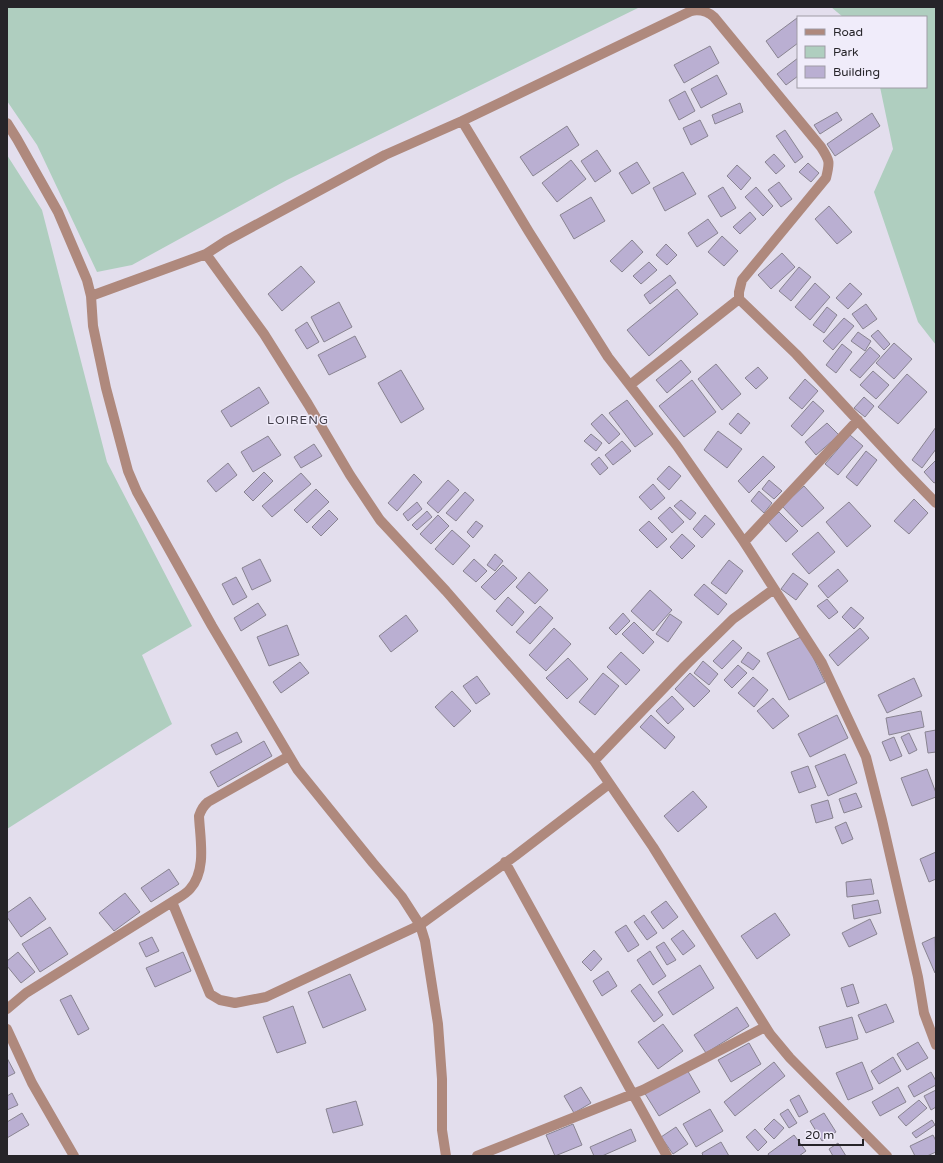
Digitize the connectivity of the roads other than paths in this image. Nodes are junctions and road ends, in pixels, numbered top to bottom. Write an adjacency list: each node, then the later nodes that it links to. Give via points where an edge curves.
1 (462, 121): 3 (street, via 385,155); 5 (street, via 691,11 708,13 714,17 821,147 828,158 829,166 826,178 742,280); 6 (street, via 608,357)
2 (7, 123): 4 (street, via 58,212 87,280)
3 (206, 254): 4 (street); 12 (street, via 264,334 380,520 446,591)
4 (91, 296): 11 (street, via 93,326 106,388 128,471 137,492)
5 (739, 299): 6 (street); 7 (street, via 796,354)
6 (630, 385): 9 (street, via 677,446)
7 (858, 420): 8 (street); 9 (street)
8 (936, 503)
9 (744, 542): 10 (street)
10 (774, 589): 12 (street, via 733,619); 20 (street, via 822,663 866,757 915,962 924,1013)
11 (289, 756): 15 (street, via 203,806 199,816 200,874 190,889); 16 (street, via 402,897)
12 (594, 761): 13 (street)
13 (610, 784): 14 (street); 18 (street, via 653,847)
14 (506, 862): 16 (street); 21 (street)
15 (172, 902): 16 (street, via 210,994 220,1000 235,1003 266,998); 17 (street, via 26,993)
16 (420, 925): 23 (street, via 425,941 438,1024 442,1130)
17 (7, 1009)
18 (765, 1026): 21 (street); 26 (street, via 790,1058)
19 (7, 1029): 22 (street, via 32,1083)
20 (936, 1045)
21 (632, 1094): 24 (street); 25 (street)
22 (74, 1156)
23 (446, 1156)
24 (477, 1156)
25 (667, 1156)
26 (887, 1156)

